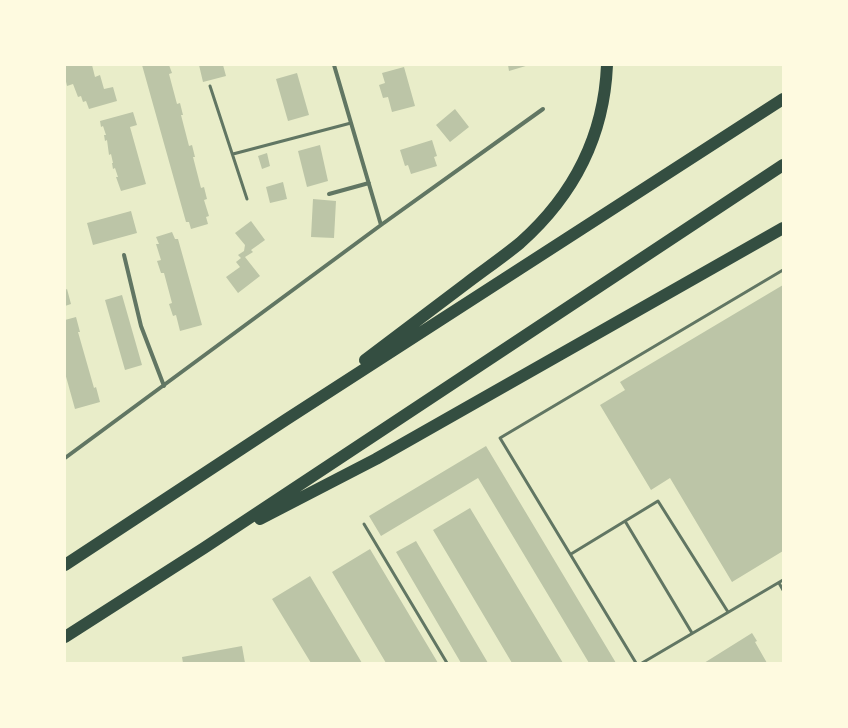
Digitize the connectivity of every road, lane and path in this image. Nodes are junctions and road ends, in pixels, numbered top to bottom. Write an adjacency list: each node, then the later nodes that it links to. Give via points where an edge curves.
1 (334, 65): 6 (street)
2 (607, 65): 17 (highway, via 605,95 593,141 568,189 552,210 520,242)
3 (210, 86): 7 (lane)
4 (783, 99): 17 (highway)
5 (543, 109): 12 (street)
6 (351, 123): 7 (lane); 9 (street)
7 (233, 154): 11 (lane)
8 (783, 165): 21 (highway)
9 (369, 183): 10 (street); 12 (street)
10 (329, 194)
11 (247, 199)
12 (381, 225): 16 (street)
13 (783, 228): 21 (highway, via 376,459)
14 (124, 254): 16 (street, via 141,326)
15 (783, 270): 22 (lane, via 500,438)
16 (164, 386): 18 (street)
17 (287, 419): 23 (highway)
18 (65, 458)
19 (625, 521): 22 (lane); 27 (lane, via 658,501); 28 (lane)
20 (364, 524): 30 (lane)
21 (204, 548): 29 (highway)
22 (571, 554): 31 (lane)
23 (65, 565)
24 (783, 580): 25 (lane)
25 (778, 583): 26 (lane); 27 (lane)
26 (783, 590)
27 (728, 612): 28 (lane)
28 (692, 633): 32 (lane)
29 (65, 637)
30 (447, 663)
31 (636, 663)
32 (642, 663)

